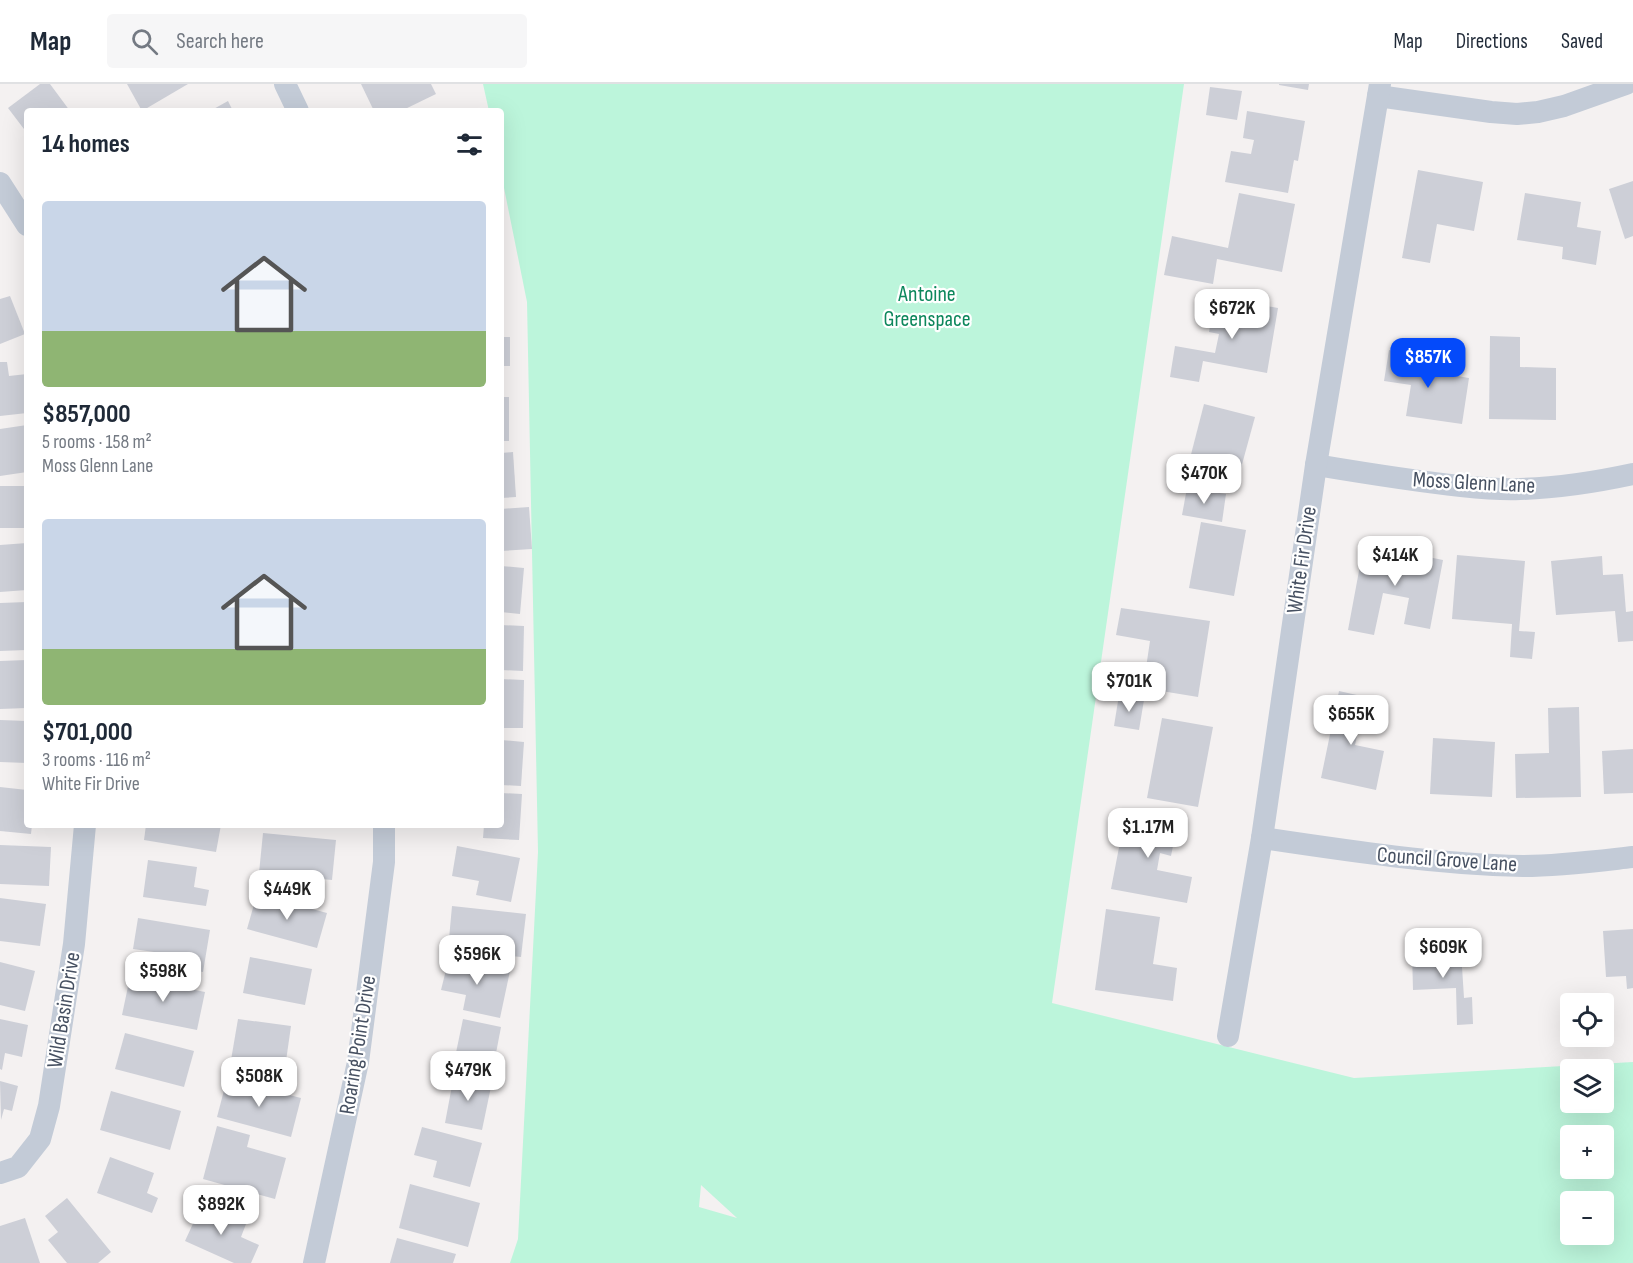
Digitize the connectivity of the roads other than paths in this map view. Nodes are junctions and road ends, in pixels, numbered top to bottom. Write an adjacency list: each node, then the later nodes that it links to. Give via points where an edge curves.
1 (285, 84): 4 (street)
2 (1626, 84): 3 (street, via 1564,106 1517,114)
3 (1379, 90): 7 (street, White Fir Drive)
4 (297, 108)
5 (0, 183): 6 (street)
6 (24, 220)
7 (1316, 465): 8 (street, Moss Glenn Lane, via 1481,488 1558,487); 11 (street, White Fir Drive)
8 (1633, 474)
9 (85, 828): 14 (street, Wild Basin Drive, via 74,944 49,1106 40,1140 18,1167)
10 (384, 828): 15 (street, Roaring Point Drive, via 384,862 358,1062)
11 (1262, 838): 12 (street, Council Grove Lane, via 1448,863 1526,866); 13 (street, White Fir Drive)
12 (1633, 857)
13 (1228, 1036)
14 (0, 1173)
15 (314, 1263)

